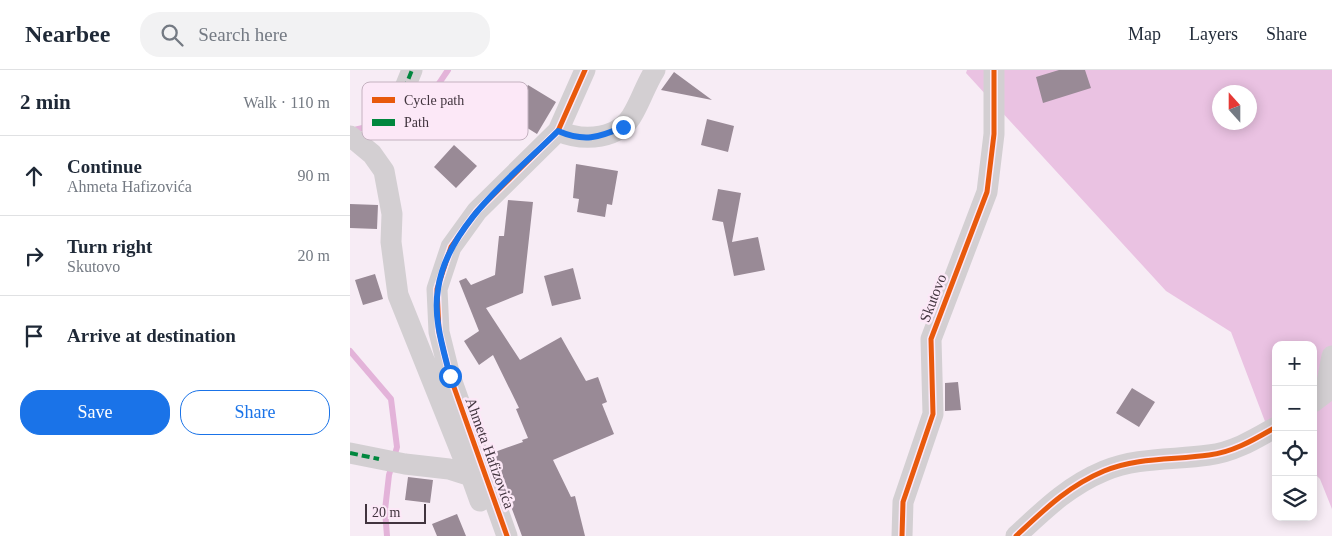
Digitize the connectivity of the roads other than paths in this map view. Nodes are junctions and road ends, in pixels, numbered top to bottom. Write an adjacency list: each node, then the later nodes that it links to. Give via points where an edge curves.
1 (412, 70): 5 (street)
2 (585, 70): 6 (street, Ahmeta Hafizovića)
3 (655, 70): 6 (street, via 646,83 634,114 623,127 599,138 573,138)
4 (994, 70): 14 (street, Skutovo, via 994,134 987,192 931,339 933,414 903,502)
5 (407, 82)
6 (558, 131): 13 (street, Ahmeta Hafizovića, via 477,211 451,247 438,289 439,332 450,376)
7 (352, 138): 12 (street, Ahmeta Hafizovića, via 372,154 384,171 391,206 391,242 398,295)
8 (1332, 356): 9 (street, via 1325,393)
9 (1317, 399)
10 (1272, 430): 15 (street, via 1241,446 1211,455 1146,460 1105,470 1061,494)
11 (350, 453): 12 (street)
12 (470, 476): 13 (street, Ahmeta Hafizovića, via 484,510 494,526)
13 (506, 536)
14 (902, 536)
15 (1016, 536)

